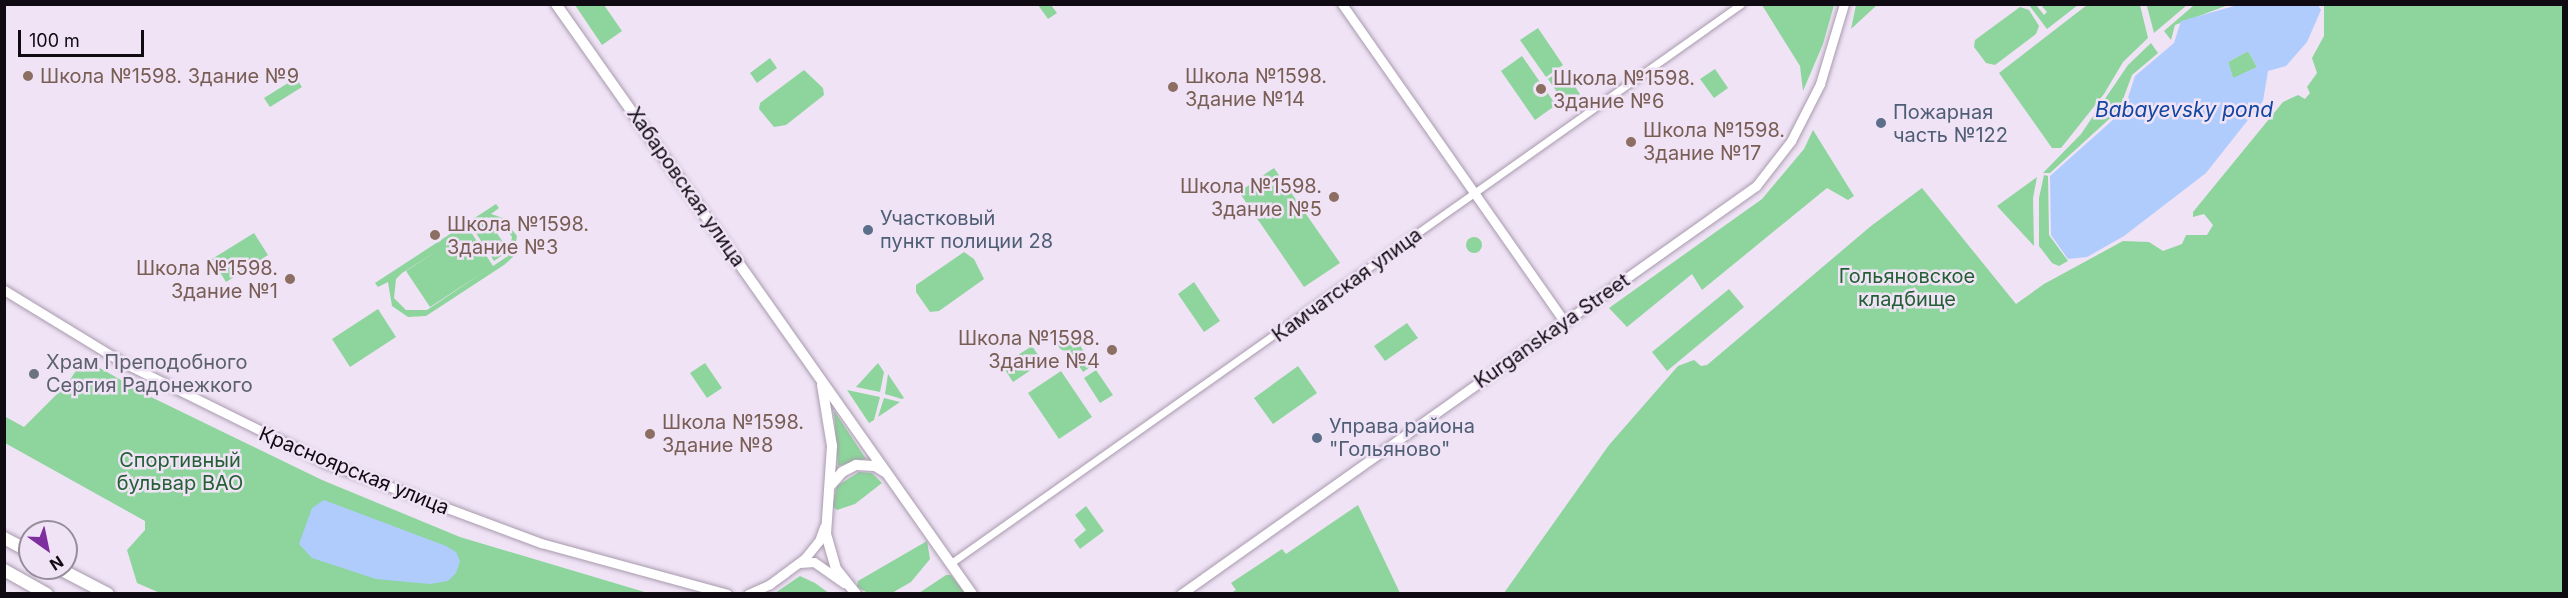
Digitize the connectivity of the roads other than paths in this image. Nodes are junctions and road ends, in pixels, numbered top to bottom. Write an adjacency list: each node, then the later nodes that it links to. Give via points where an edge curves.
1 (556, 4): 8 (main road, Хабаровская улица)
2 (1342, 4): 5 (street)
3 (1741, 4): 5 (street, Камчатская улица)
4 (1844, 4): 7 (street, Kurganskaya Street, via 1821,84 1791,141 1767,173 1741,198)
5 (1474, 193): 7 (street); 14 (street, Камчатская улица)
6 (4, 290): 21 (street, Красноярская улица, via 132,368 324,462 536,542)
7 (1565, 322): 25 (street, Kurganskaya Street)
8 (815, 370): 9 (main road, Хабаровская улица); 10 (main road, Хабаровская улица, via 826,398 832,433)
9 (889, 476): 10 (main road, via 874,466 856,465 835,478); 14 (main road, Хабаровская улица)
10 (828, 492): 11 (main road, Хабаровская улица)
11 (825, 518): 15 (street, via 819,541); 18 (main road, Хабаровская улица, via 832,560)
12 (4, 538): 13 (highway)
13 (18, 546)
14 (951, 563): 24 (main road, Хабаровская улица)
15 (797, 565): 18 (street, via 814,562); 22 (street)
16 (4, 570): 19 (highway)
17 (78, 578): 20 (highway)
18 (846, 585): 23 (main road, Хабаровская улица)
19 (47, 594)
20 (108, 594)
21 (727, 594)
22 (748, 594)
23 (855, 594)
24 (972, 594)
25 (1181, 594)

